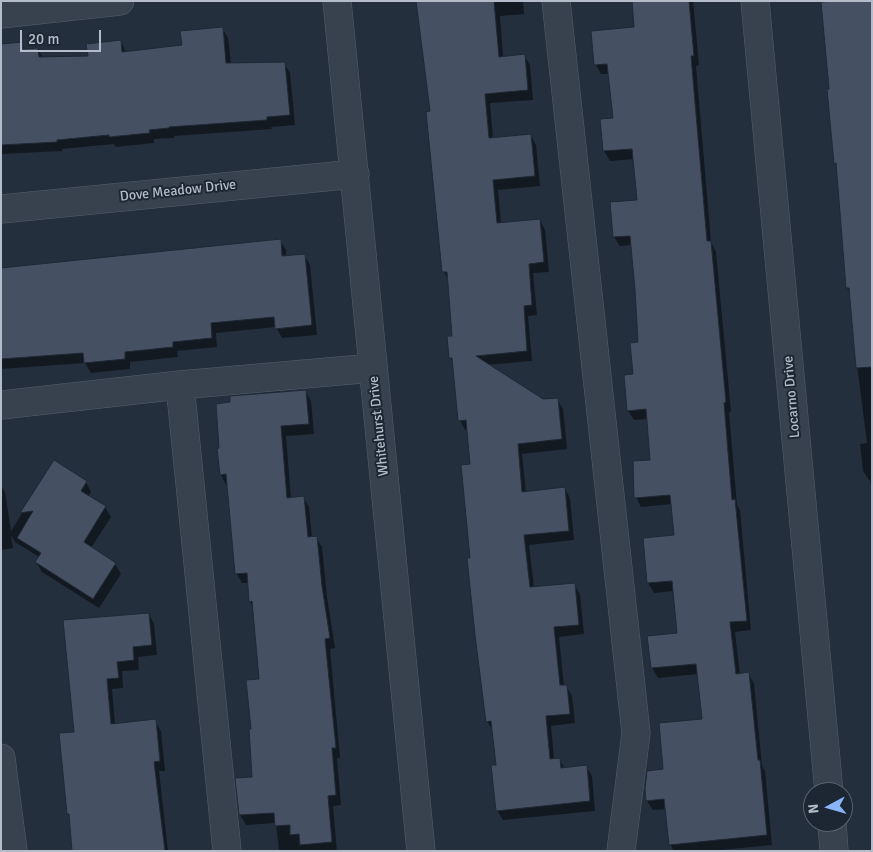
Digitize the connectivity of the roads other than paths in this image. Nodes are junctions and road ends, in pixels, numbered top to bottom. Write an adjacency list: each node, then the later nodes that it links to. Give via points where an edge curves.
1 (120, 1): 5 (street)
2 (337, 1): 6 (street, Whitehurst Drive)
3 (556, 1): 17 (street, via 636,733)
4 (755, 1): 12 (street, Locarno Drive)
5 (1, 14)
6 (355, 174): 7 (street, Dove Meadow Drive); 8 (street, Whitehurst Drive)
7 (1, 209)
8 (373, 368): 9 (street); 16 (street, Whitehurst Drive)
9 (180, 385): 10 (street); 15 (street)
10 (1, 405)
11 (1, 758): 14 (street)
12 (828, 782)
13 (833, 832): 18 (street)
14 (13, 851)
15 (227, 851)
16 (421, 851)
17 (621, 851)
18 (834, 851)

